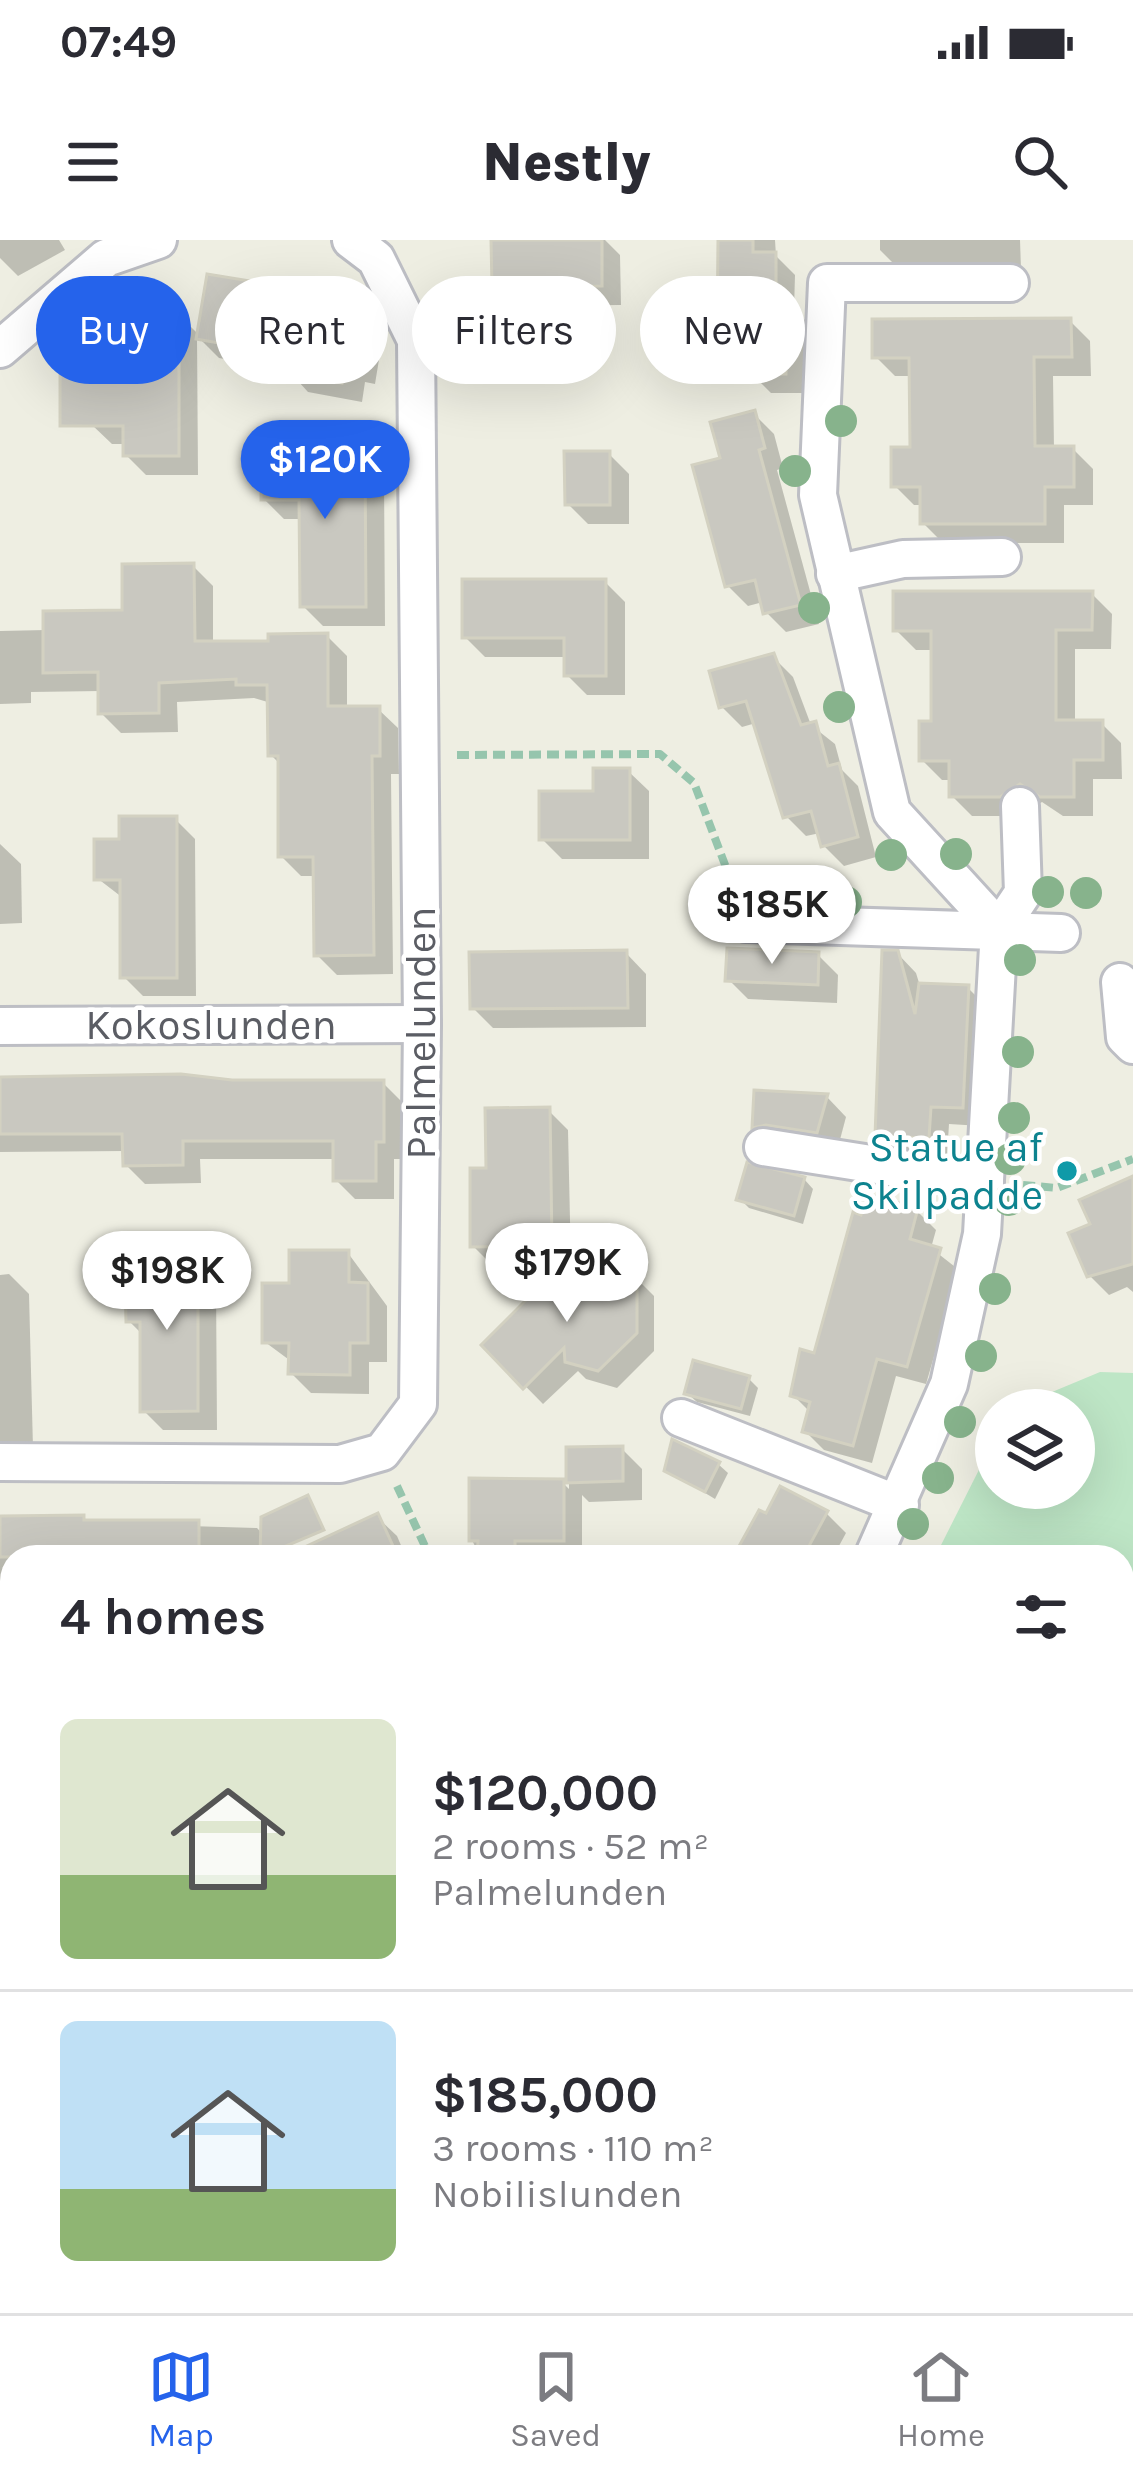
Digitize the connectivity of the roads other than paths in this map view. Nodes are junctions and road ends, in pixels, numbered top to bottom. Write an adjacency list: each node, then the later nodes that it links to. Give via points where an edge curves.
1 (158, 240): 4 (street, via 106,258)
2 (350, 240): 12 (street, Palmelunden, via 376,259 416,340)
3 (1010, 283): 6 (street, via 827,283 818,495)
4 (0, 349)
5 (1002, 557): 6 (street, via 903,559)
6 (835, 574): 9 (street, via 892,812)
7 (1020, 806): 9 (street, via 1023,893)
8 (746, 922): 9 (street)
9 (999, 929): 10 (street); 16 (street)
10 (1061, 933)
11 (1120, 982): 14 (street, via 1124,1037)
12 (422, 1024): 13 (street, Kokoslunden); 18 (street, Palmelunden, via 418,1404 382,1452 340,1465)
13 (0, 1026)
14 (1133, 1045)
15 (763, 1147): 16 (street)
16 (986, 1182): 19 (street, via 949,1384)
17 (681, 1418): 19 (street)
18 (0, 1462)
19 (900, 1504): 20 (street)
20 (879, 1545)

